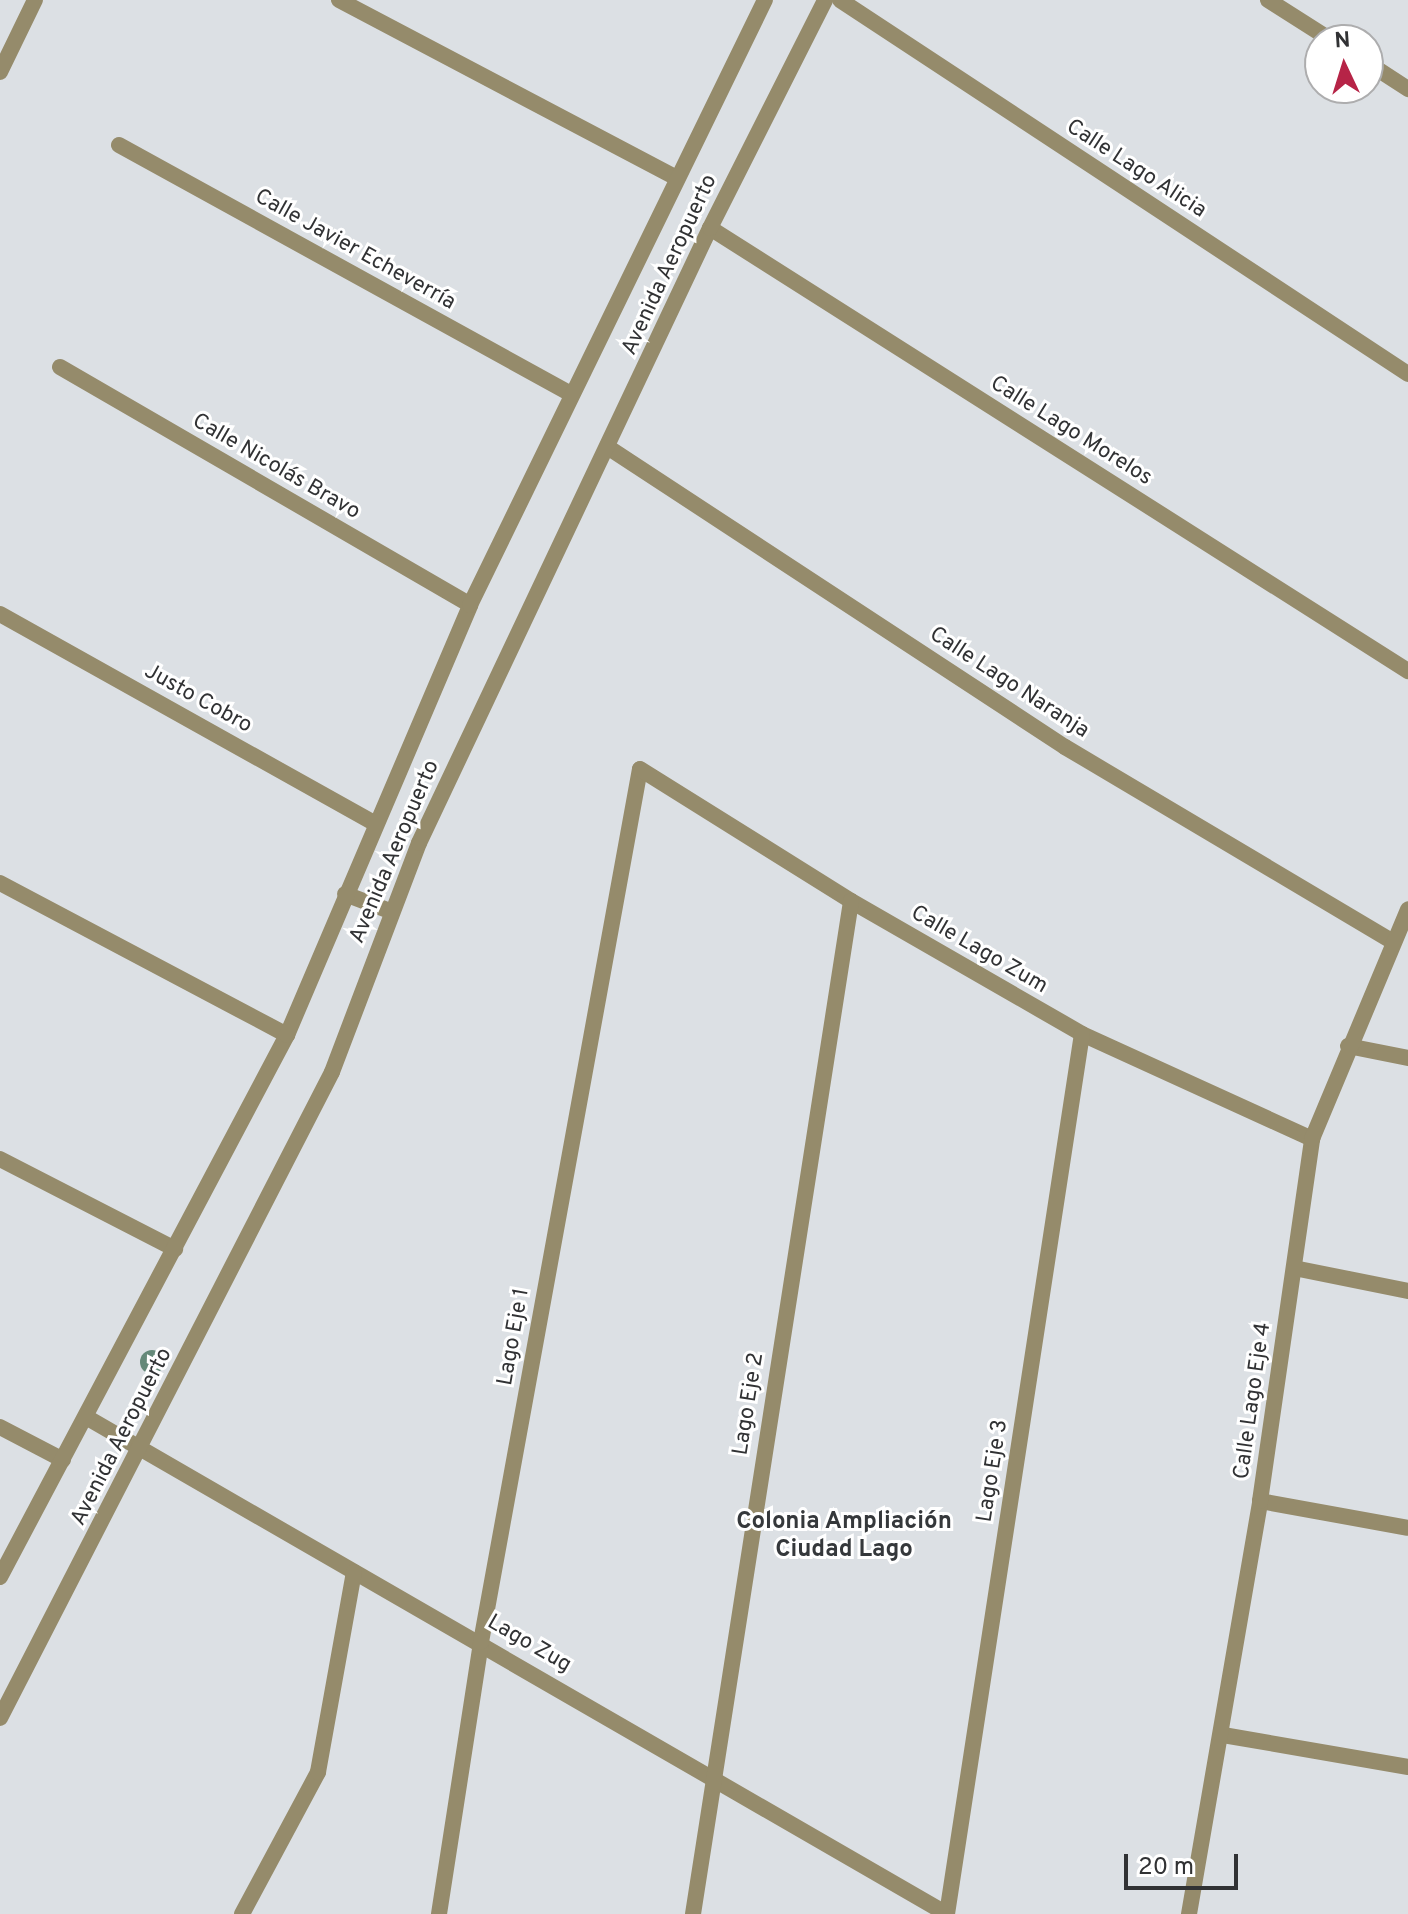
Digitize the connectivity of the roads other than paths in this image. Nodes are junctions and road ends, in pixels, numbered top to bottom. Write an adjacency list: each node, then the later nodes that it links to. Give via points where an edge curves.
1 (35, 0): 8 (street)
2 (339, 0): 12 (street)
3 (765, 0): 12 (street, Avenida Aeropuerto)
4 (825, 0): 13 (street, Avenida Aeropuerto)
5 (840, 0): 15 (street, Calle Lago Alicia)
6 (1268, 0): 7 (street)
7 (1306, 24)
8 (0, 72)
9 (1384, 73): 10 (street)
10 (1408, 89)
11 (119, 145): 16 (street, Calle Javier Echeverría)
12 (677, 178): 16 (street, Avenida Aeropuerto)
13 (710, 228): 17 (street, Avenida Aeropuerto); 20 (street, Calle Lago Morelos)
14 (60, 367): 18 (street, Calle Nicolás Bravo)
15 (1408, 374)
16 (571, 394): 18 (street, Avenida Aeropuerto)
17 (609, 448): 27 (street, Avenida Aeropuerto); 28 (street, Calle Lago Naranja, via 1065,747)
18 (470, 605): 22 (street, Avenida Aeropuerto)
19 (0, 614): 22 (street, Justo Cobro)
20 (1408, 671)
21 (640, 769): 25 (street, Calle Lago Zum); 46 (street, Lago Eje 1)
22 (374, 823): 24 (street, Avenida Aeropuerto)
23 (0, 883): 30 (street)
24 (345, 894): 27 (street); 30 (street, Avenida Aeropuerto)
25 (851, 901): 29 (street, Calle Lago Zum); 50 (street, Lago Eje 2)
26 (1408, 909): 28 (street, Calle Lago Eje 4)
27 (390, 911): 40 (street, Avenida Aeropuerto, via 332,1072)
28 (1394, 942): 31 (street, Calle Lago Eje 4)
29 (1082, 1034): 33 (street, Calle Lago Zum); 54 (street, Lago Eje 3)
30 (287, 1035): 35 (street, Avenida Aeropuerto)
31 (1348, 1046): 32 (street); 33 (street, Calle Lago Eje 4)
32 (1408, 1058)
33 (1312, 1139): 36 (street, Calle Lago Eje 4)
34 (0, 1159): 35 (street)
35 (175, 1249): 38 (street, Avenida Aeropuerto)
36 (1294, 1268): 37 (street); 42 (street, Calle Lago Eje 4)
37 (1408, 1291)
38 (86, 1417): 40 (street, Lago Zug); 41 (street, Avenida Aeropuerto)
39 (0, 1427): 41 (street)
40 (143, 1447): 44 (street, Lago Zug); 47 (street, Avenida Aeropuerto)
41 (63, 1460): 45 (street, Avenida Aeropuerto)
42 (1260, 1501): 43 (street); 48 (street, Calle Lago Eje 4)
43 (1408, 1528)
44 (354, 1572): 46 (street, Lago Zug); 51 (street, via 318,1772)
45 (0, 1577)
46 (481, 1642): 50 (street, Lago Zug); 52 (street, Lago Eje 1)
47 (0, 1718)
48 (1223, 1735): 49 (street); 55 (street, Calle Lago Eje 4)
49 (1408, 1767)
50 (713, 1775): 53 (street, Lago Eje 2); 54 (street, Lago Zug)
51 (242, 1914)
52 (439, 1914)
53 (693, 1914)
54 (947, 1914)
55 (1189, 1914)

